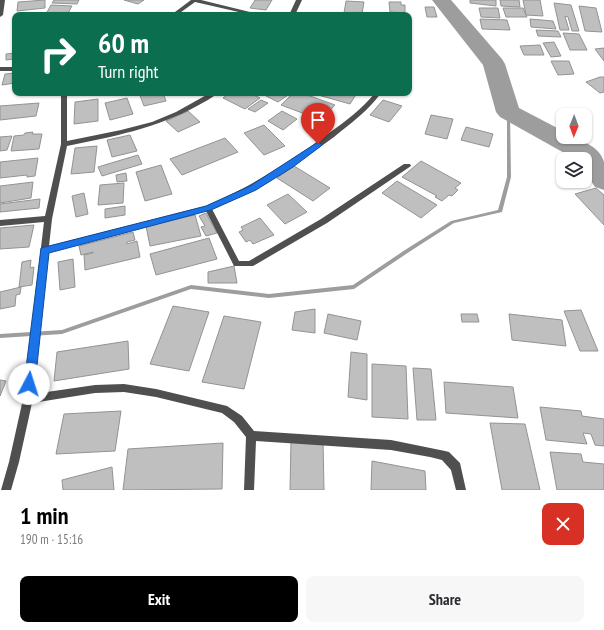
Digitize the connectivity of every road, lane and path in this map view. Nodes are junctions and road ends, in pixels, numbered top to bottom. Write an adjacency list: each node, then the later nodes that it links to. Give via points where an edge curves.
1 (2, 0): 7 (street)
2 (194, 0): 4 (street); 5 (street)
3 (299, 0): 6 (street)
4 (178, 12)
5 (246, 12)
6 (293, 12)
7 (0, 15)
8 (0, 69): 9 (street)
9 (12, 69)
10 (64, 96): 13 (street)
11 (210, 96): 13 (street, via 181,112 155,122 120,133)
12 (375, 96): 15 (street, via 360,113 290,165 253,188)
13 (64, 144): 16 (street)
14 (407, 166): 15 (street, via 324,221 250,264 237,264)
15 (208, 208): 18 (street)
16 (48, 219): 17 (street); 18 (street)
17 (0, 223)
18 (45, 250): 19 (street)
19 (28, 399): 20 (street, via 95,389 124,388 156,392 224,409 238,420); 21 (street)
20 (251, 436): 22 (street); 23 (street, via 391,445 446,456 456,467)
21 (6, 490)
22 (249, 490)
23 (461, 490)

